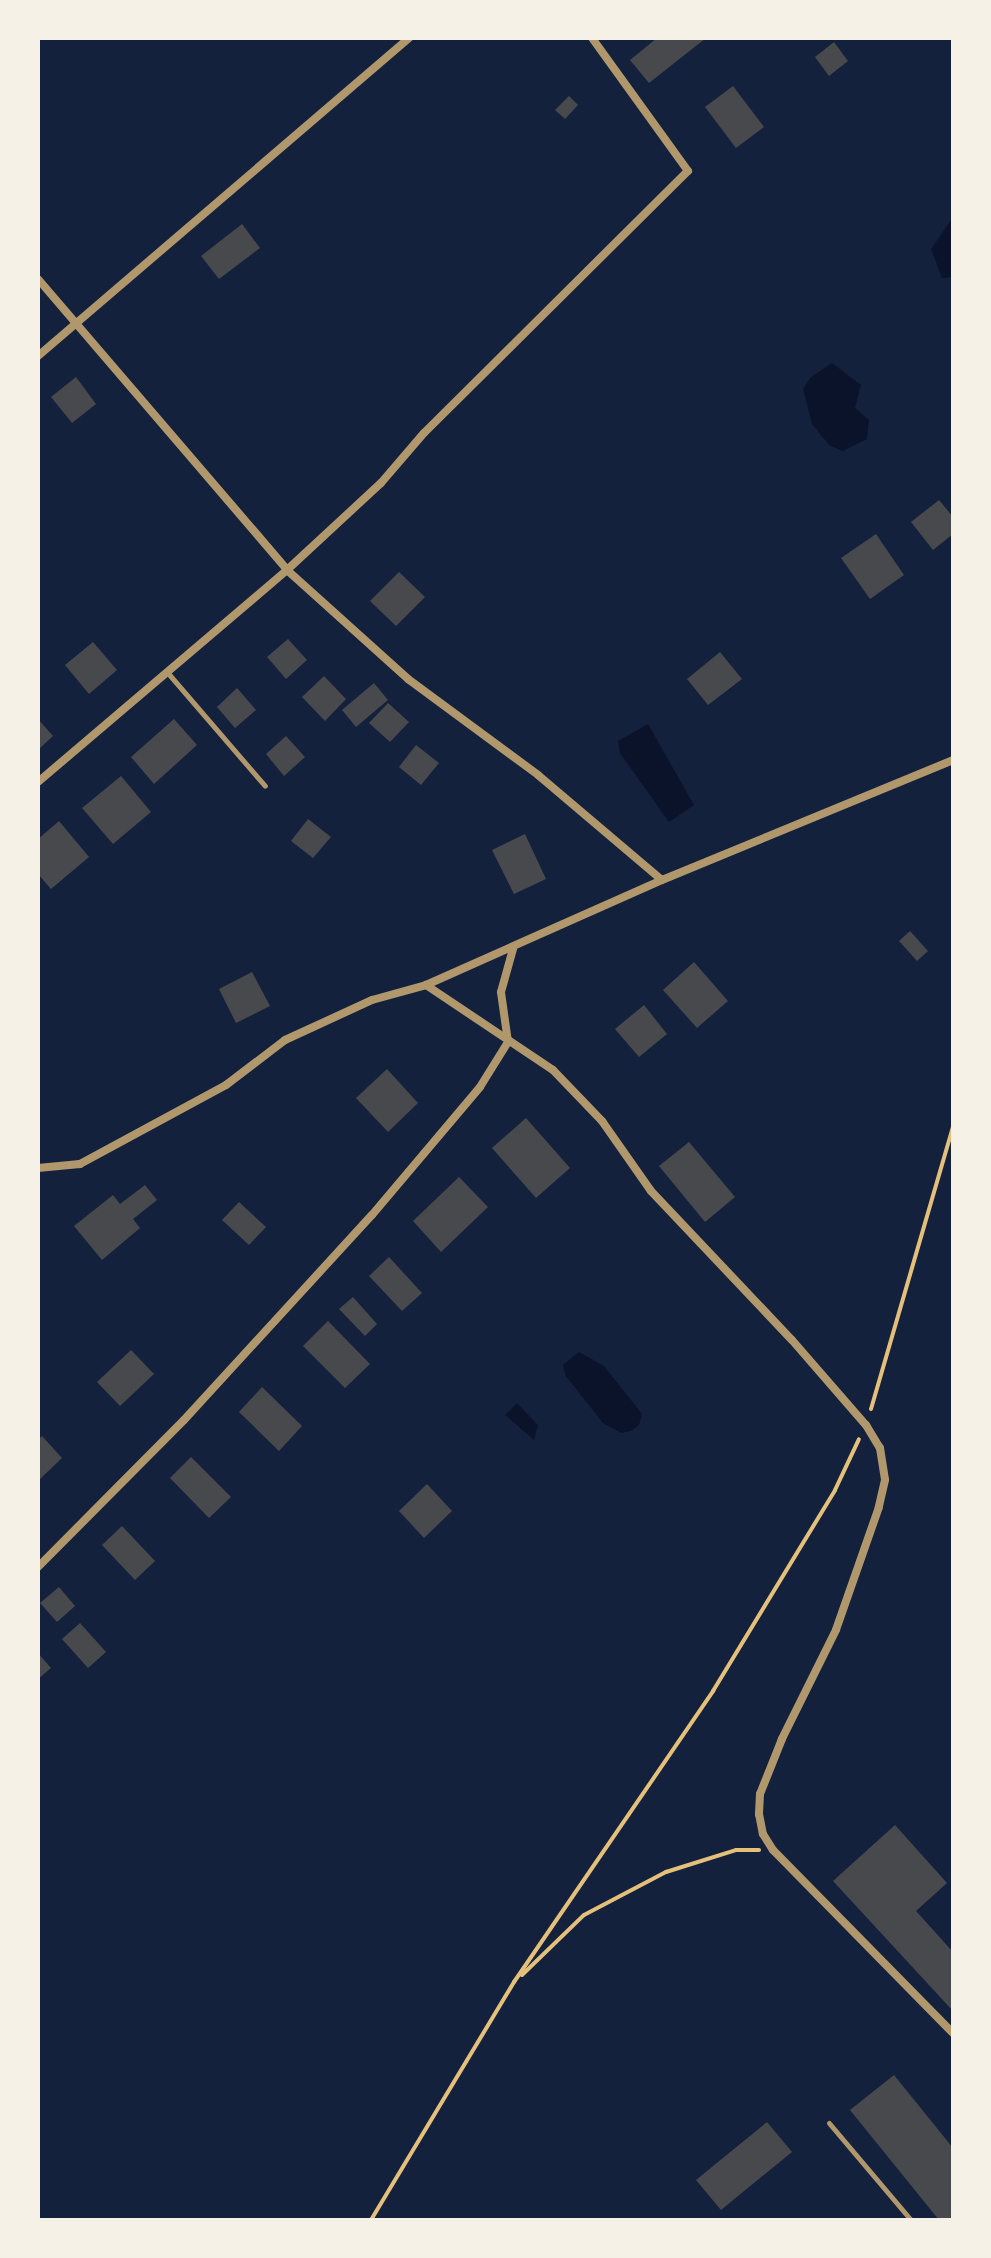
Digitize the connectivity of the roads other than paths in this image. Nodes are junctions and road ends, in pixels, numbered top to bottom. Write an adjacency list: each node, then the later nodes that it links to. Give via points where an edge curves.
1 (409, 38): 4 (street)
2 (592, 38): 6 (street, via 688,171 424,433 381,483)
3 (38, 279): 4 (street)
4 (74, 324): 5 (street); 6 (street)
5 (38, 356)
6 (287, 570): 7 (street); 11 (street, via 408,679 538,775)
7 (167, 672): 9 (street); 10 (lane)
8 (953, 760): 11 (street)
9 (38, 782)
10 (265, 786)
11 (662, 880): 12 (street)
12 (513, 949): 13 (street); 14 (street, via 501,992)
13 (426, 985): 14 (street); 15 (street, via 372,1000 285,1040 226,1085 80,1164)
14 (508, 1042): 16 (street, via 480,1087 372,1215 184,1420); 17 (street, via 553,1070 602,1121 651,1191 866,1425 880,1448 885,1480 879,1507 836,1630 760,1794 763,1834)
15 (38, 1168)
16 (38, 1567)
17 (953, 2033)
18 (829, 2123): 19 (lane)
19 (911, 2220)

